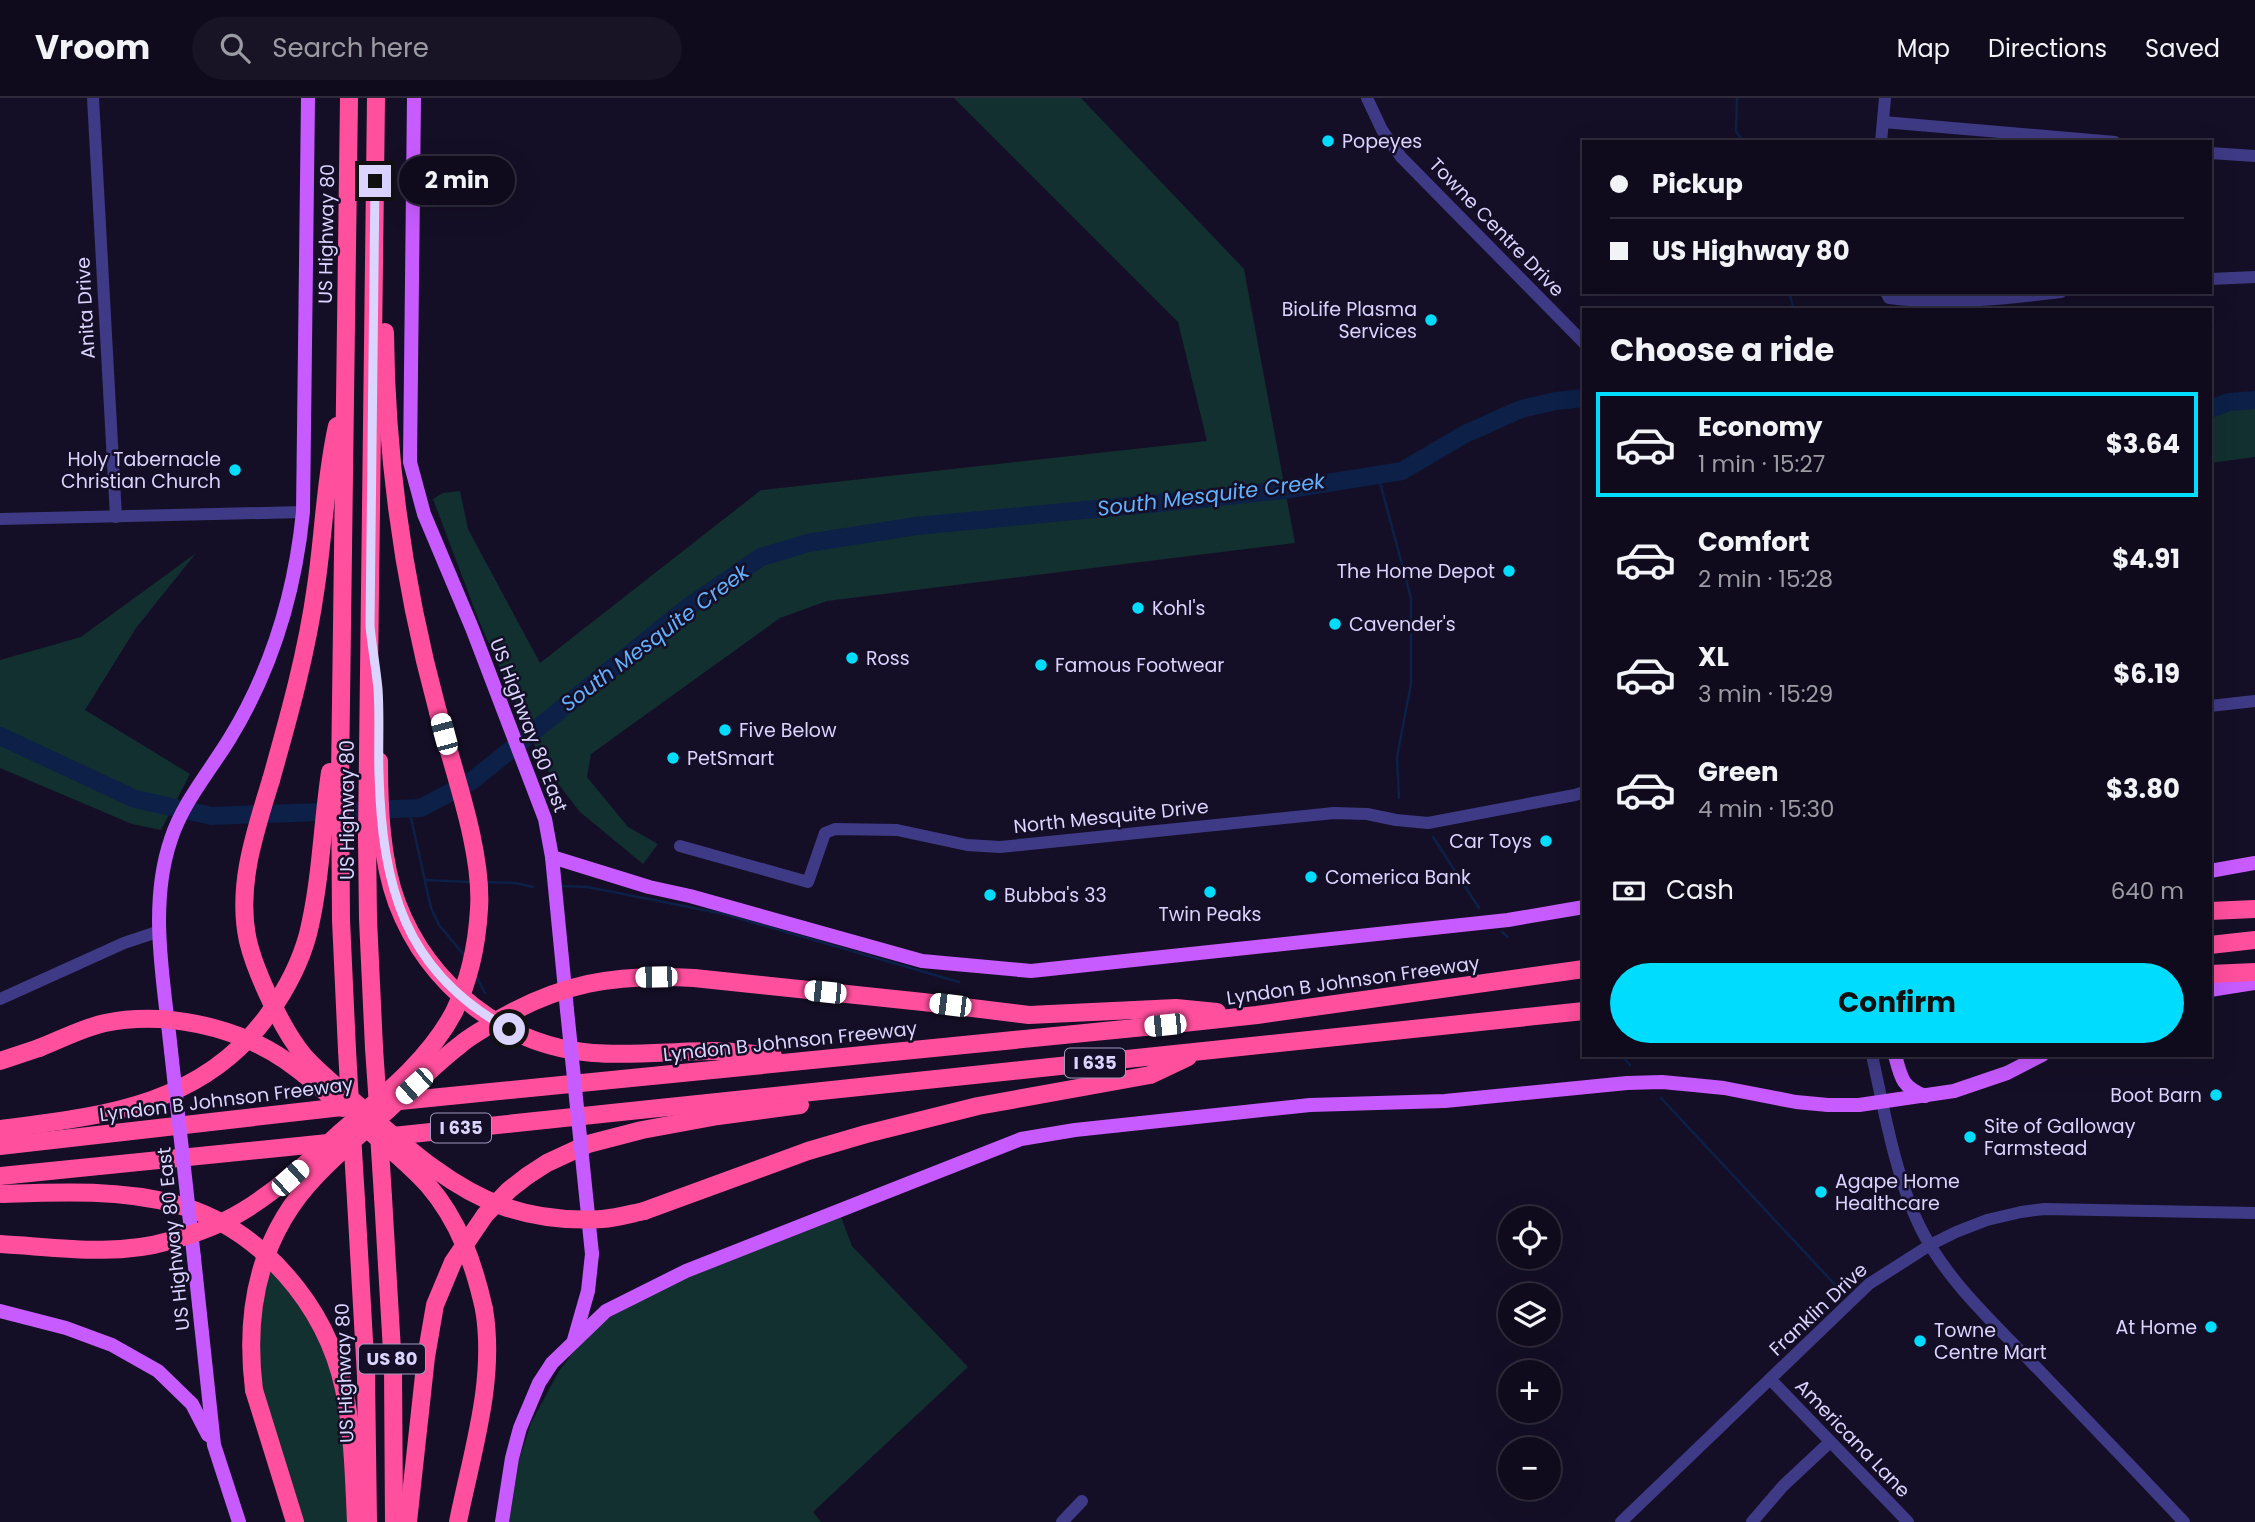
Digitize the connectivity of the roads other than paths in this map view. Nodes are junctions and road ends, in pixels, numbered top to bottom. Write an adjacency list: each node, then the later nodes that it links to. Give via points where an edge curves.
1 (93, 98): 23 (street, Anita Drive)
2 (308, 98): 22 (main road, US Highway 80 East)
3 (349, 98): 21 (highway, US Highway 80 / US 80)
4 (376, 98): 14 (highway)
5 (414, 98): 31 (main road, US Highway 80 East, via 410,462 424,514 537,795)
6 (1367, 98): 20 (street, Towne Centre Drive, via 1401,157)
7 (1885, 98): 8 (street)
8 (1883, 122): 9 (street); 10 (street)
9 (1990, 136): 11 (street)
10 (1881, 140)
11 (2077, 140)
12 (2212, 153): 13 (street)
13 (2255, 156)
14 (375, 209): 29 (highway, via 370,626 378,690); 62 (highway, bridge, via 384,274 388,412 398,522 413,613 477,872 480,907 469,970 453,1012 419,1061 290,1178 241,1212 167,1242 91,1249)
15 (2255, 277): 16 (street)
16 (2212, 279)
17 (2018, 294): 19 (street)
18 (1887, 295): 19 (street, via 1921,302)
19 (1975, 296)
20 (1582, 341)
21 (345, 388): 27 (highway, US Highway 80 / US 80, via 341,706); 48 (highway, bridge, via 331,452 308,635 250,851 244,915 260,974 304,1055 430,1166 468,1192 503,1206 545,1217 603,1219 644,1211 866,1134 978,1106 1150,1075)
22 (303, 512): 23 (street); 37 (main road, US Highway 80 East, via 291,588 268,662 244,712 178,822 166,859)
23 (116, 517): 24 (street)
24 (0, 519)
25 (2255, 701): 26 (street)
26 (2212, 706)
27 (335, 777): 57 (highway, via 313,910 299,960 276,1004 247,1040 232,1055 168,1095 122,1110); 73 (highway, US Highway 80 / US 80, bridge, via 366,1388)
28 (1582, 793): 30 (street, North Mesquite Drive, via 1428,823 1367,814 1324,814 1000,847 897,830 835,829 825,833 808,882)
29 (375, 839): 52 (highway, via 407,928 421,951 458,994 509,1029 536,1041 591,1053 718,1051); 74 (highway, US Highway 80 / US 80, bridge, via 368,919 393,1368)
30 (680, 846)
31 (551, 857): 34 (main road, Lyndon B Johnson Freeway, via 922,961 1031,971 1508,920); 65 (main road, US Highway 80 East, bridge, via 592,1254 588,1291)
32 (2255, 863): 33 (main road)
33 (2212, 871)
34 (1582, 907)
35 (2255, 909): 36 (highway)
36 (2212, 911)
37 (160, 931): 45 (street); 68 (main road, US Highway 80 East, bridge)
38 (2255, 940): 39 (highway)
39 (2212, 944)
40 (1582, 968): 47 (highway, Lyndon B Johnson Freeway / I 635)
41 (2255, 972): 42 (highway)
42 (2212, 974)
43 (2255, 983): 44 (main road)
44 (2212, 990)
45 (0, 999)
46 (1582, 1011): 48 (highway, I 635)
47 (1257, 1015): 52 (highway, Lyndon B Johnson Freeway / I 635); 71 (highway, bridge, via 1176,1008 1029,1015 674,977 605,979 549,993 509,1013 461,1044 318,1173 273,1237 258,1280 250,1357 254,1390)
48 (1200, 1051): 54 (highway, I 635)
49 (1872, 1057): 56 (street)
50 (1895, 1057): 55 (main road, via 1906,1085)
51 (2038, 1057): 55 (main road, via 1981,1083)
52 (818, 1060): 58 (highway, Lyndon B Johnson Freeway / I 635, via 430,1097)
53 (0, 1061): 76 (highway, bridge, via 102,1024 133,1018 207,1027 257,1043 276,1055 333,1099 429,1186 453,1220 470,1256 487,1330 487,1368)
54 (921, 1081): 59 (highway, I 635); 75 (highway, via 617,1135 567,1153 509,1190 467,1238 435,1305)
55 (1926, 1097): 56 (main road)
56 (1882, 1103): 63 (street, via 1910,1203); 65 (main road, via 1828,1105 1704,1086 1627,1083 1445,1101 1310,1105 1075,1129 1021,1139 686,1271 606,1311)
57 (0, 1129)
58 (0, 1146)
59 (0, 1176)
60 (0, 1194): 72 (highway, via 107,1193 163,1201 218,1222 264,1254 310,1307 337,1363 348,1415)
61 (2255, 1213): 63 (street, Franklin Drive, via 2044,1209 1987,1220)
62 (0, 1244)
63 (1930, 1245): 66 (street, Franklin Drive, via 1869,1284); 82 (street, via 1991,1321)
64 (0, 1311): 68 (main road, via 112,1345 158,1371 192,1404)
65 (573, 1342): 77 (main road, US Highway 80 East, via 552,1363 528,1405 512,1458)
66 (1771, 1380): 67 (street, Americana Lane); 79 (street, Franklin Drive)
67 (1830, 1442): 80 (street); 81 (street, Americana Lane)
68 (214, 1445): 70 (main road, US Highway 80 East)
69 (1082, 1501): 78 (street)
70 (239, 1522)
71 (295, 1522)
72 (356, 1522)
73 (368, 1522)
74 (394, 1522)
75 (408, 1522)
76 (458, 1522)
77 (502, 1522)
78 (1062, 1522)
79 (1621, 1522)
80 (1752, 1522)
81 (1908, 1522)
82 (2184, 1522)

